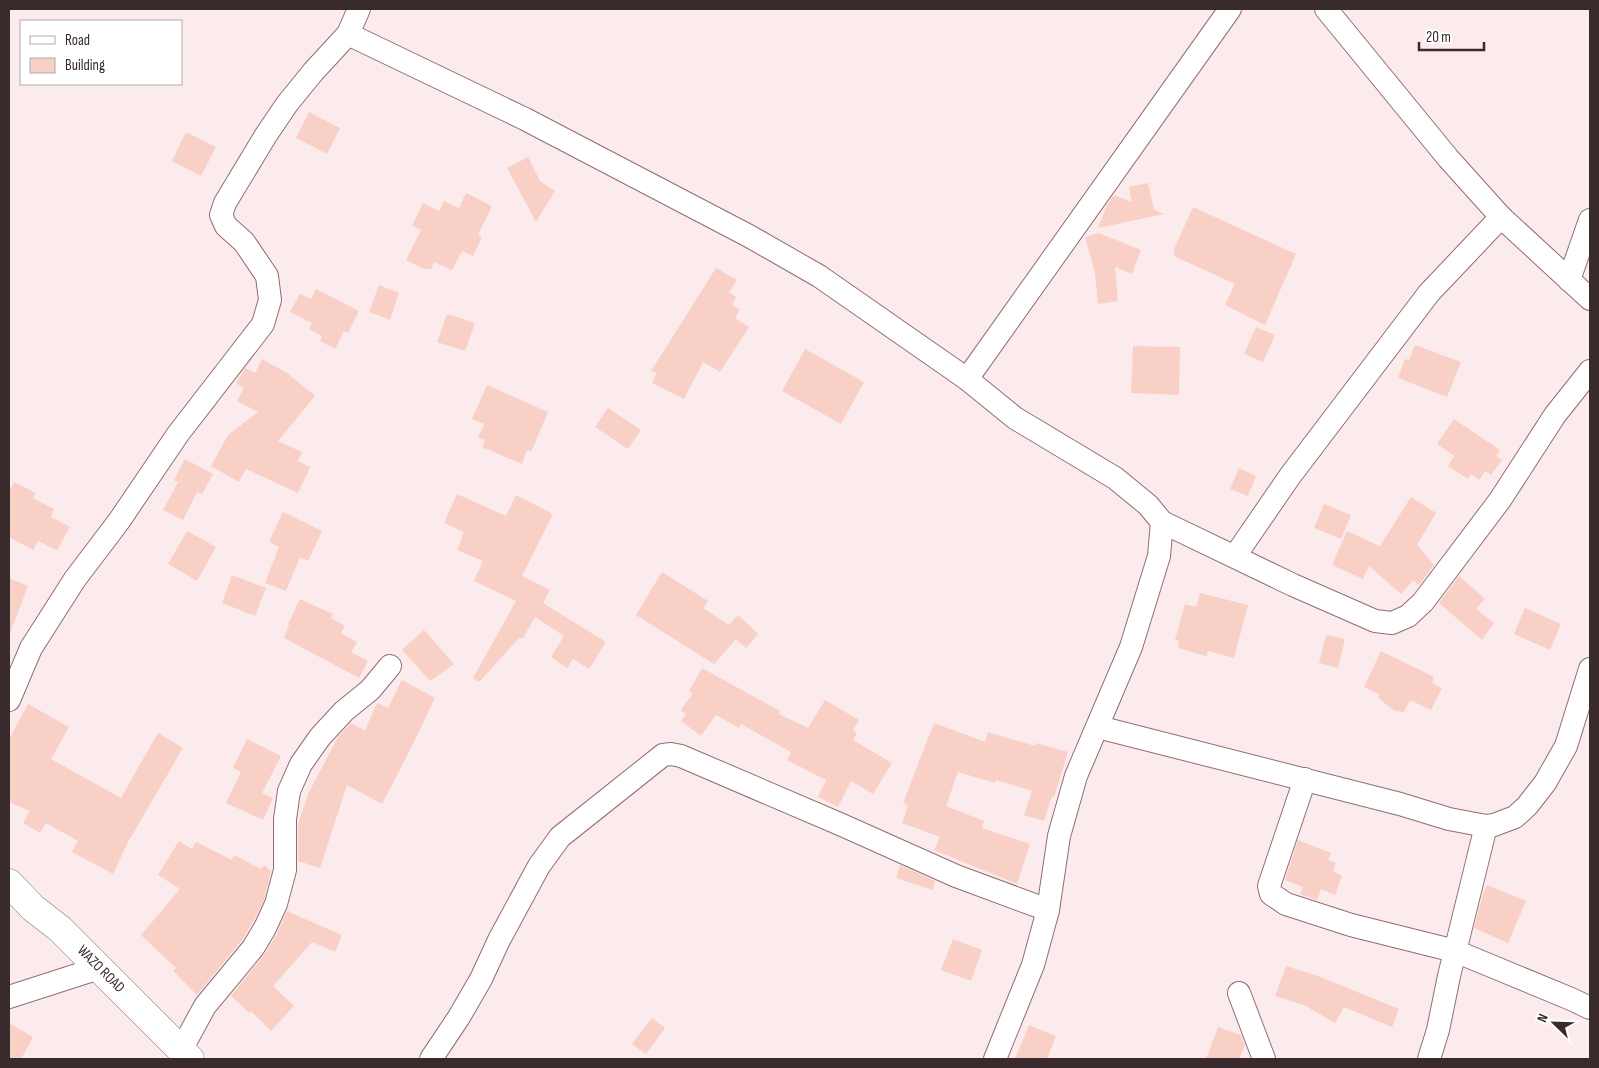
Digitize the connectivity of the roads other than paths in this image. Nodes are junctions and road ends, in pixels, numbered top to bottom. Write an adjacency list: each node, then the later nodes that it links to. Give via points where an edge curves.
1 (359, 9): 4 (street)
2 (1230, 9): 10 (street)
3 (1326, 9): 5 (street, via 1448,158)
4 (348, 34): 10 (street, via 525,119 749,236 819,276); 15 (street, via 287,104 266,134 221,215 226,226 244,242 267,276 270,300 263,324 178,434 75,580 31,648)
5 (1501, 216): 7 (street); 12 (street, via 1429,293 1290,476)
6 (1590, 220): 7 (street)
7 (1569, 280): 8 (street)
8 (1590, 299)
9 (1590, 371): 12 (street, via 1555,416 1500,500 1423,602 1408,616 1392,623 1375,621)
10 (967, 379): 11 (street, via 1015,418 1115,478 1148,505)
11 (1162, 522): 12 (street); 16 (street, via 1158,556 1131,647)
12 (1235, 556)
13 (390, 666): 26 (street, via 370,690 344,711 320,737 302,764 289,792 285,819 285,870 276,904 253,948 205,1006)
14 (1590, 669): 18 (street, via 1566,746 1545,783 1515,817)
15 (9, 700)
16 (1098, 727): 17 (street); 20 (street, via 1076,776 1059,836)
17 (1305, 780): 18 (street); 21 (street, via 1269,886 1271,894 1310,913)
18 (1486, 826): 21 (street)
19 (9, 883): 22 (main road, WAZO ROAD)
20 (1048, 910): 27 (street, via 956,876 680,756 663,755 560,837 538,866 481,979); 28 (street, via 1033,966)
21 (1455, 951): 25 (street); 30 (street)
22 (99, 968): 24 (street); 26 (main road, WAZO ROAD)
23 (1239, 993): 29 (street)
24 (9, 997)
25 (1590, 1008)
26 (185, 1054)
27 (431, 1059)
28 (995, 1059)
29 (1264, 1059)
30 (1429, 1059)

